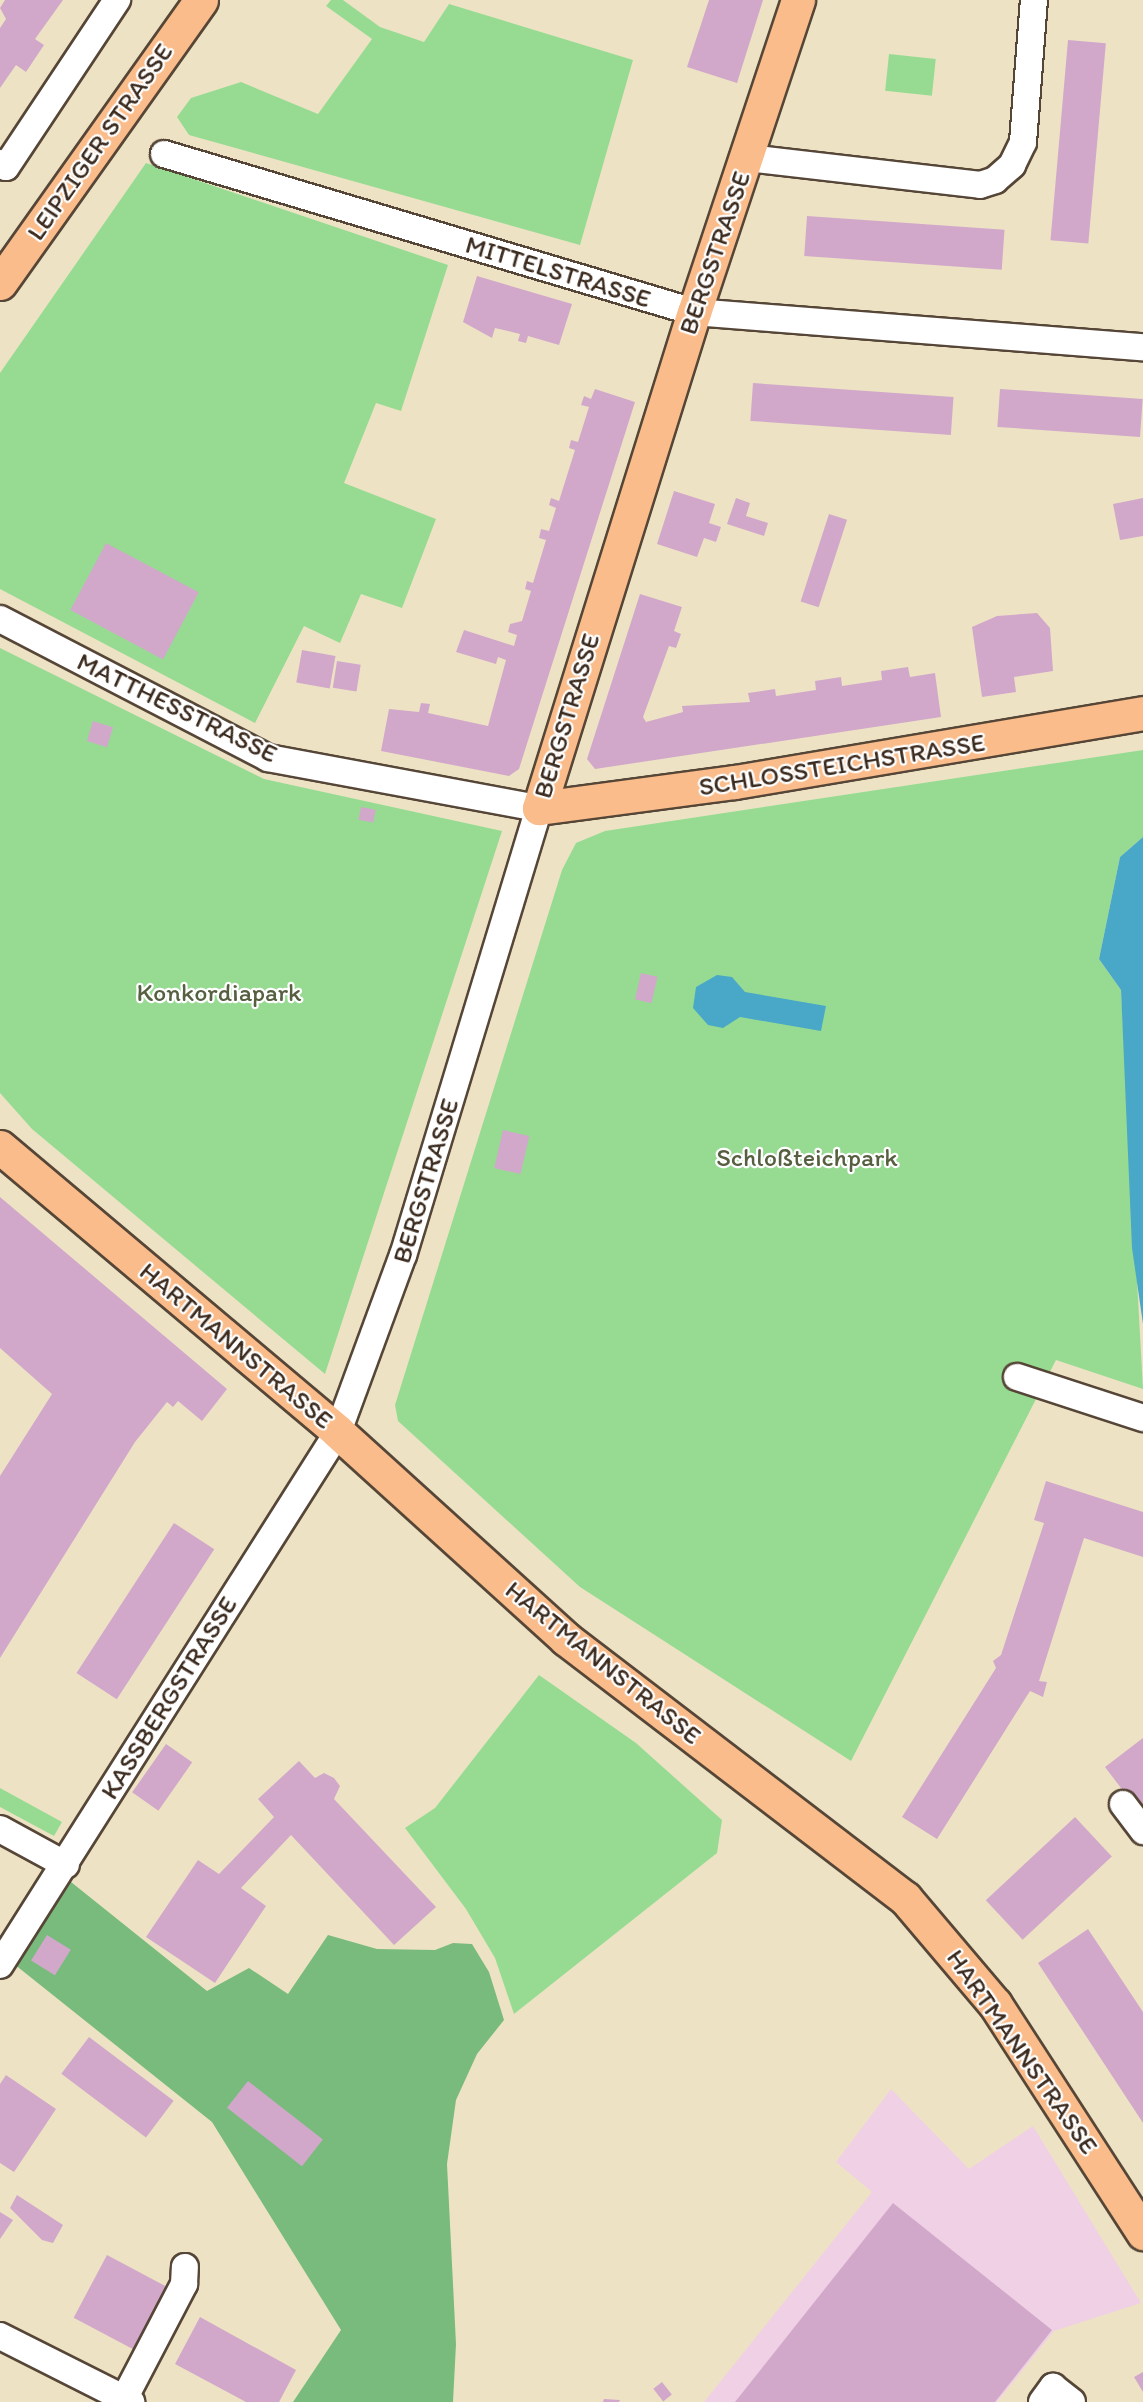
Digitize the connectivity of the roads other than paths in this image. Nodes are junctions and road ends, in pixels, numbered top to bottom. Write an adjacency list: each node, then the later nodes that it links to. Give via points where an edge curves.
1 (117, 0): 7 (street)
2 (201, 0): 8 (main road, LEIPZIGER STRASSE)
3 (798, 0): 6 (main road, BERGSTRASSE)
4 (1034, 0): 6 (street, via 1023,142 1012,165 995,180 981,185)
5 (164, 154): 9 (street, MITTELSTRASSE)
6 (748, 158): 9 (main road, BERGSTRASSE)
7 (3, 165)
8 (0, 283)
9 (694, 312): 10 (street, MITTELSTRASSE); 13 (main road, BERGSTRASSE)
10 (1143, 347)
11 (0, 619): 13 (street, MATTHESSTRASSE, via 268,758)
12 (1143, 713): 13 (main road, SCHLOSSTEICHSTRASSE, via 746,780)
13 (539, 808): 17 (street, BERGSTRASSE, via 399,1266)
14 (0, 1147): 17 (main road, HARTMANNSTRASSE)
15 (1017, 1377): 16 (street)
16 (1143, 1418)
17 (338, 1432): 21 (street, KASSBERGSTRASSE); 23 (main road, HARTMANNSTRASSE, via 566,1639 905,1898 995,2004)
18 (1123, 1804): 20 (street)
19 (0, 1828): 21 (street)
20 (1143, 1831)
21 (66, 1865): 22 (street, KASSBERGSTRASSE)
22 (0, 1965)
23 (1143, 2233)
24 (185, 2267): 26 (street, via 184,2284)
25 (0, 2336): 26 (street)
26 (128, 2400)
27 (1042, 2402): 28 (street, via 1053,2387)
28 (1072, 2402)

